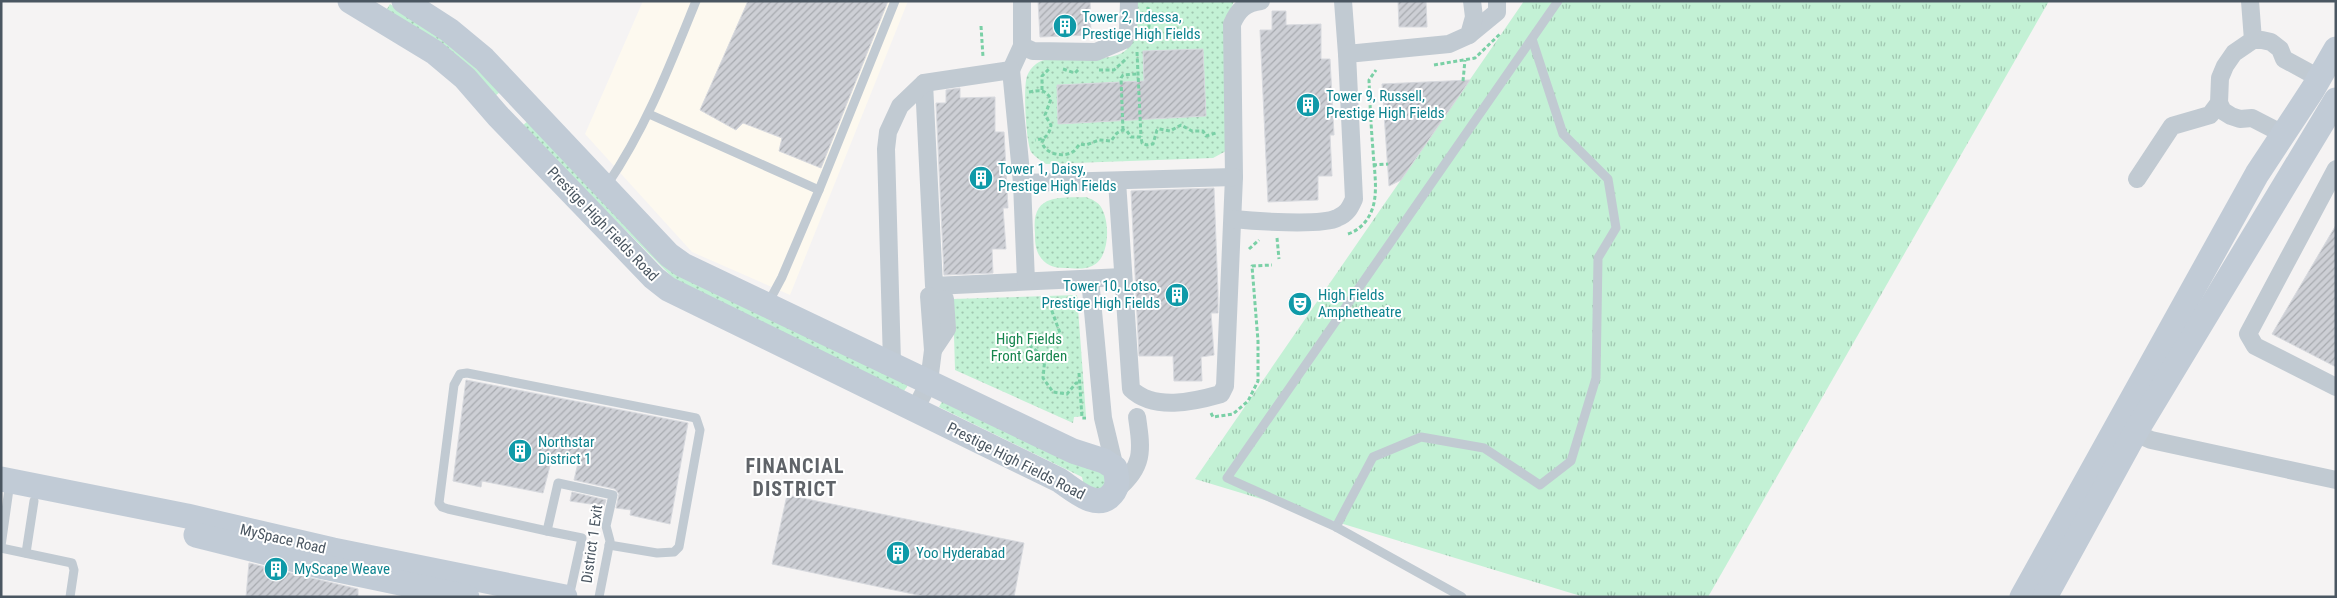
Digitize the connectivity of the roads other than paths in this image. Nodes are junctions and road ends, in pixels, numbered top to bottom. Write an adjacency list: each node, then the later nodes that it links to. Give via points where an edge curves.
1 (404, 1): 22 (street, Prestige High Fields Road, via 484,59)
2 (696, 1): 25 (lane)
3 (896, 1): 34 (lane)
4 (1022, 1): 16 (street)
5 (1129, 1): 16 (street, via 1128,31 1124,40 1096,52 1033,51)
6 (1261, 1): 29 (street, via 1251,2 1237,12 1232,24)
7 (1343, 1): 18 (street)
8 (1472, 1): 13 (street, via 1474,17)
9 (1497, 1): 13 (street, via 1497,12)
10 (1558, 1): 14 (lane)
11 (2250, 1): 15 (street)
12 (362, 4): 26 (street, Prestige High Fields Road, via 434,52 465,78)
13 (1469, 35): 18 (street, via 1449,44)
14 (1532, 38): 51 (lane, via 1227,478); 51 (lane, via 1563,134 1608,179 1616,228 1598,258 1596,378 1571,461 1540,485 1484,448 1421,437 1374,457)
15 (2253, 40): 21 (street, via 2271,42 2280,49 2284,59); 23 (street, via 2234,53 2225,66 2220,78)
16 (1022, 46): 19 (street)
17 (2336, 49): 21 (street)
18 (1347, 54): 35 (street, via 1354,199 1349,211 1335,220)
19 (1011, 70): 20 (street); 32 (street)
20 (924, 83): 38 (street, via 934,286); 41 (street, via 900,106 888,132 886,149)
21 (2316, 84): 24 (street); 27 (street)
22 (521, 97): 26 (street); 33 (street, Prestige High Fields Road)
23 (2219, 102): 27 (street, via 2223,111 2231,116 2252,118); 30 (street, via 2210,115 2172,126)
24 (2335, 103): 46 (street)
25 (649, 114): 33 (lane); 34 (lane)
26 (498, 116): 44 (street, Prestige High Fields Road, via 668,289)
27 (2283, 134): 63 (street, via 2257,174)
28 (2336, 169): 43 (street, via 2248,334 2255,346)
29 (1234, 177): 31 (street); 35 (street)
30 (2137, 179)
31 (1117, 181): 32 (street); 36 (street)
32 (1022, 183): 38 (street)
33 (605, 187): 40 (street, Prestige High Fields Road, via 669,255)
34 (819, 190): 40 (lane, via 782,278)
35 (1233, 219): 36 (street, via 1226,386 1221,394 1177,403 1140,398 1131,389)
36 (1123, 276): 37 (street)
37 (1090, 279): 38 (street); 47 (street, via 1101,408)
38 (1026, 281)
39 (937, 298): 42 (street)
40 (766, 306): 41 (street, Prestige High Fields Road)
41 (892, 363): 42 (street, Prestige High Fields Road)
42 (929, 382): 44 (street); 47 (street, Prestige High Fields Road, via 1074,452 1104,461)
43 (2336, 387)
44 (915, 410): 47 (street, Prestige High Fields Road, via 1059,480 1088,498 1098,501 1108,498)
45 (1137, 417): 47 (street, via 1138,466 1132,475)
46 (2135, 433): 48 (street, via 2151,440); 64 (street)
47 (1115, 479)
48 (2336, 480)
49 (5, 488): 50 (street, MySpace Road); 54 (lane); 56 (street, MySpace Road, via 187,516)
50 (34, 501): 55 (lane); 58 (street, MySpace Road, via 151,524 258,552)
51 (1336, 527): 62 (lane)
52 (547, 530): 53 (lane, District 1 Exit, via 558,483 613,495 606,526); 53 (lane, via 448,509 439,503 454,385 460,374 696,418 700,430 679,547 674,552 657,553); 60 (lane, via 582,538)
53 (609, 545): 61 (lane, District 1 Exit)
54 (1, 547): 55 (lane)
55 (26, 553): 57 (lane, via 72,563)
56 (526, 593): 59 (street, MySpace Road)
57 (70, 597)
58 (467, 597)
59 (565, 597)
60 (569, 597)
61 (599, 597)
62 (1462, 597)
63 (2022, 597)
64 (2045, 597)

